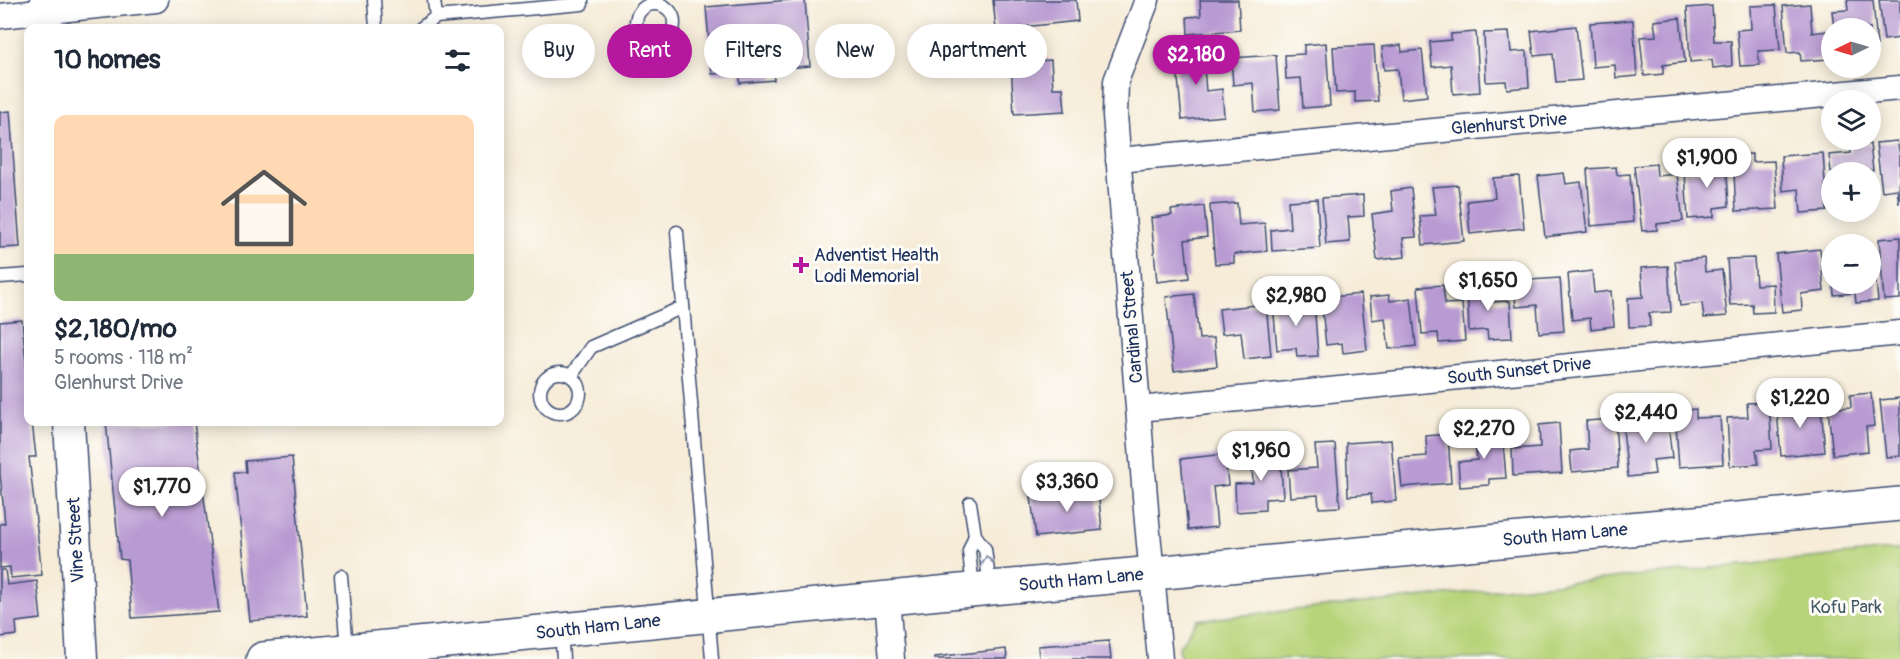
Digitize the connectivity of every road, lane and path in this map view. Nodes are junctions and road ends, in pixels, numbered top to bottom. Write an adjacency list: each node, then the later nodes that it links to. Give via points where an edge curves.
1 (156, 0): 7 (street)
2 (374, 0): 10 (lane)
3 (434, 0): 9 (lane)
4 (582, 0): 9 (lane, via 582,4)
5 (1147, 0): 15 (street, Cardinal Street, via 1116,81)
6 (653, 2): 12 (lane, via 640,11); 13 (lane, via 667,8)
7 (46, 13): 8 (street)
8 (0, 16)
9 (436, 17): 11 (lane)
10 (376, 24)
11 (426, 24)
12 (636, 24)
13 (673, 24)
14 (1900, 88): 15 (street, Glenhurst Drive)
15 (1118, 160): 22 (street, Cardinal Street)
16 (677, 232): 19 (lane)
17 (24, 275): 18 (lane)
18 (0, 277)
19 (683, 307): 21 (lane, via 591,347); 31 (lane)
20 (1900, 333): 22 (street, South Sunset Drive)
21 (571, 376): 21 (lane, via 564,373 543,381 540,397 556,413 577,405 580,389)
22 (1139, 409): 27 (street, Cardinal Street)
23 (69, 426): 34 (street, Vine Street)
24 (970, 503): 26 (lane)
25 (1900, 504): 27 (main road, South Ham Lane)
26 (975, 535): 29 (lane, via 969,551); 29 (lane, one-way to 26, via 985,549)
27 (1154, 573): 29 (main road, South Ham Lane); 38 (street, Cardinal Street)
28 (341, 576): 33 (lane)
29 (982, 589): 30 (main road, South Ham Lane)
30 (886, 599): 31 (main road, South Ham Lane); 37 (street)
31 (708, 616): 32 (main road, South Ham Lane); 36 (lane)
32 (562, 645): 33 (main road, South Ham Lane)
33 (347, 651): 35 (main road, South Ham Lane)
34 (82, 659)
35 (263, 659)
36 (712, 659)
37 (892, 659)
38 (1161, 659)

